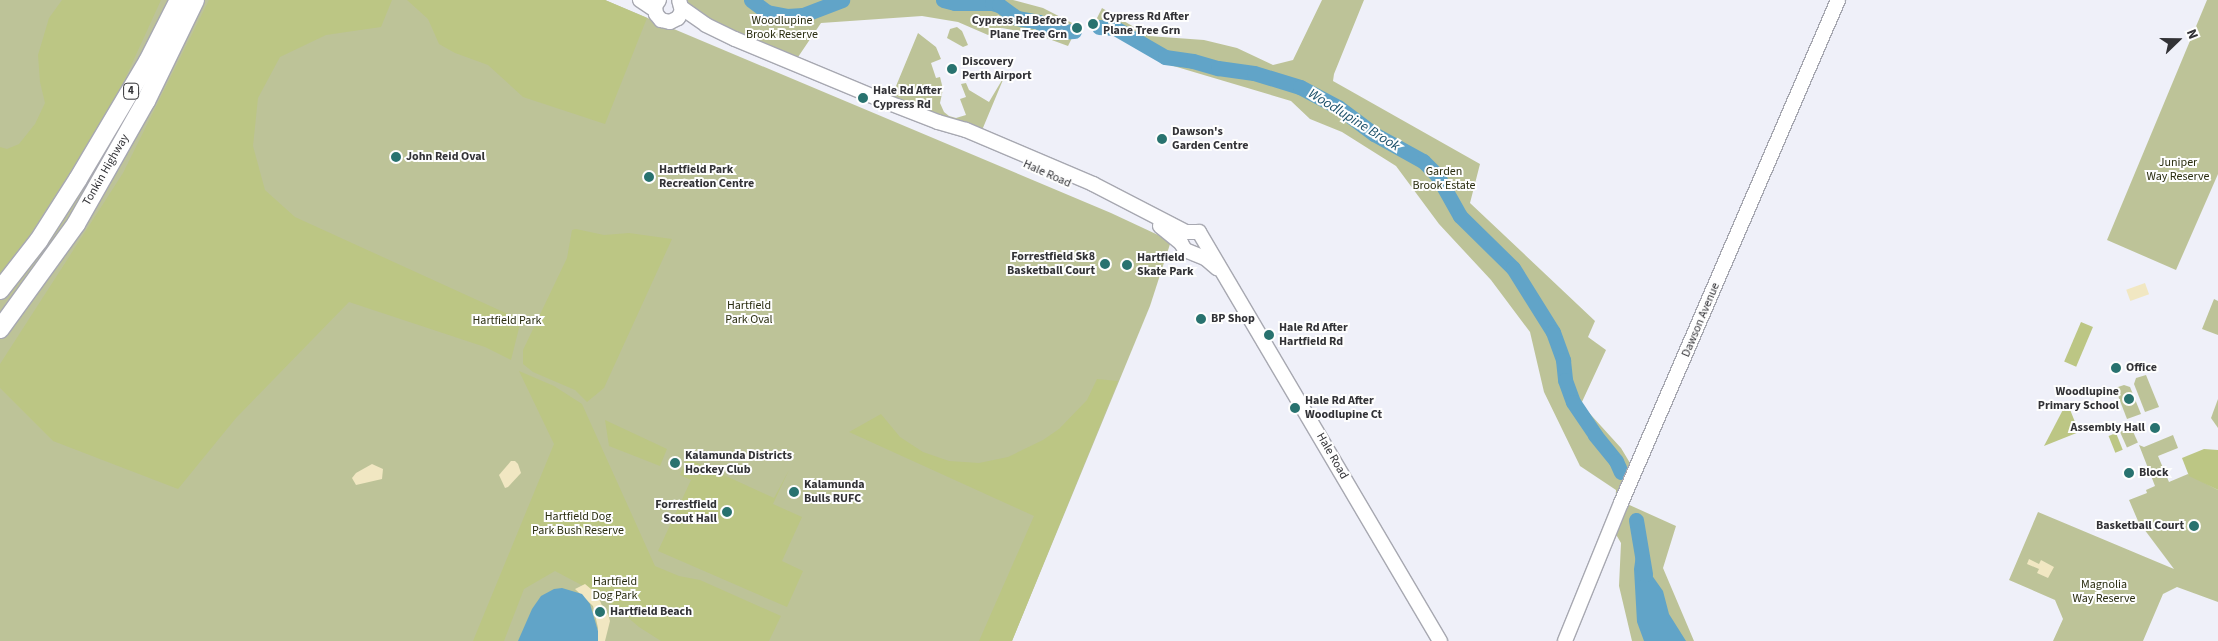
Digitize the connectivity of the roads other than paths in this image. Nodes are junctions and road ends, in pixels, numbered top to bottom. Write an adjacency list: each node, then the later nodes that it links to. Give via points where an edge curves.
1 (178, 0): 11 (highway, Tonkin Highway / 4, via 148,61 78,179 39,240)
2 (195, 0): 12 (highway, Tonkin Highway / 4, via 146,101 76,224)
3 (640, 0): 6 (main road)
4 (1838, 0): 14 (main road, Dawson Avenue, via 1623,497)
5 (680, 4): 7 (main road, via 680,15); 8 (main road, Hale Road)
6 (657, 5): 7 (main road, via 661,20)
7 (675, 21): 8 (main road, Hale Road)
8 (706, 25): 9 (main road, Hale Road, via 1093,184)
9 (1184, 237): 10 (main road, Hale Road, via 1185,250); 10 (main road, Hale Road, via 1199,232)
10 (1201, 248): 13 (main road, Hale Road, via 1212,253)
11 (0, 290)
12 (0, 329)
13 (1440, 641)
14 (1565, 641)

